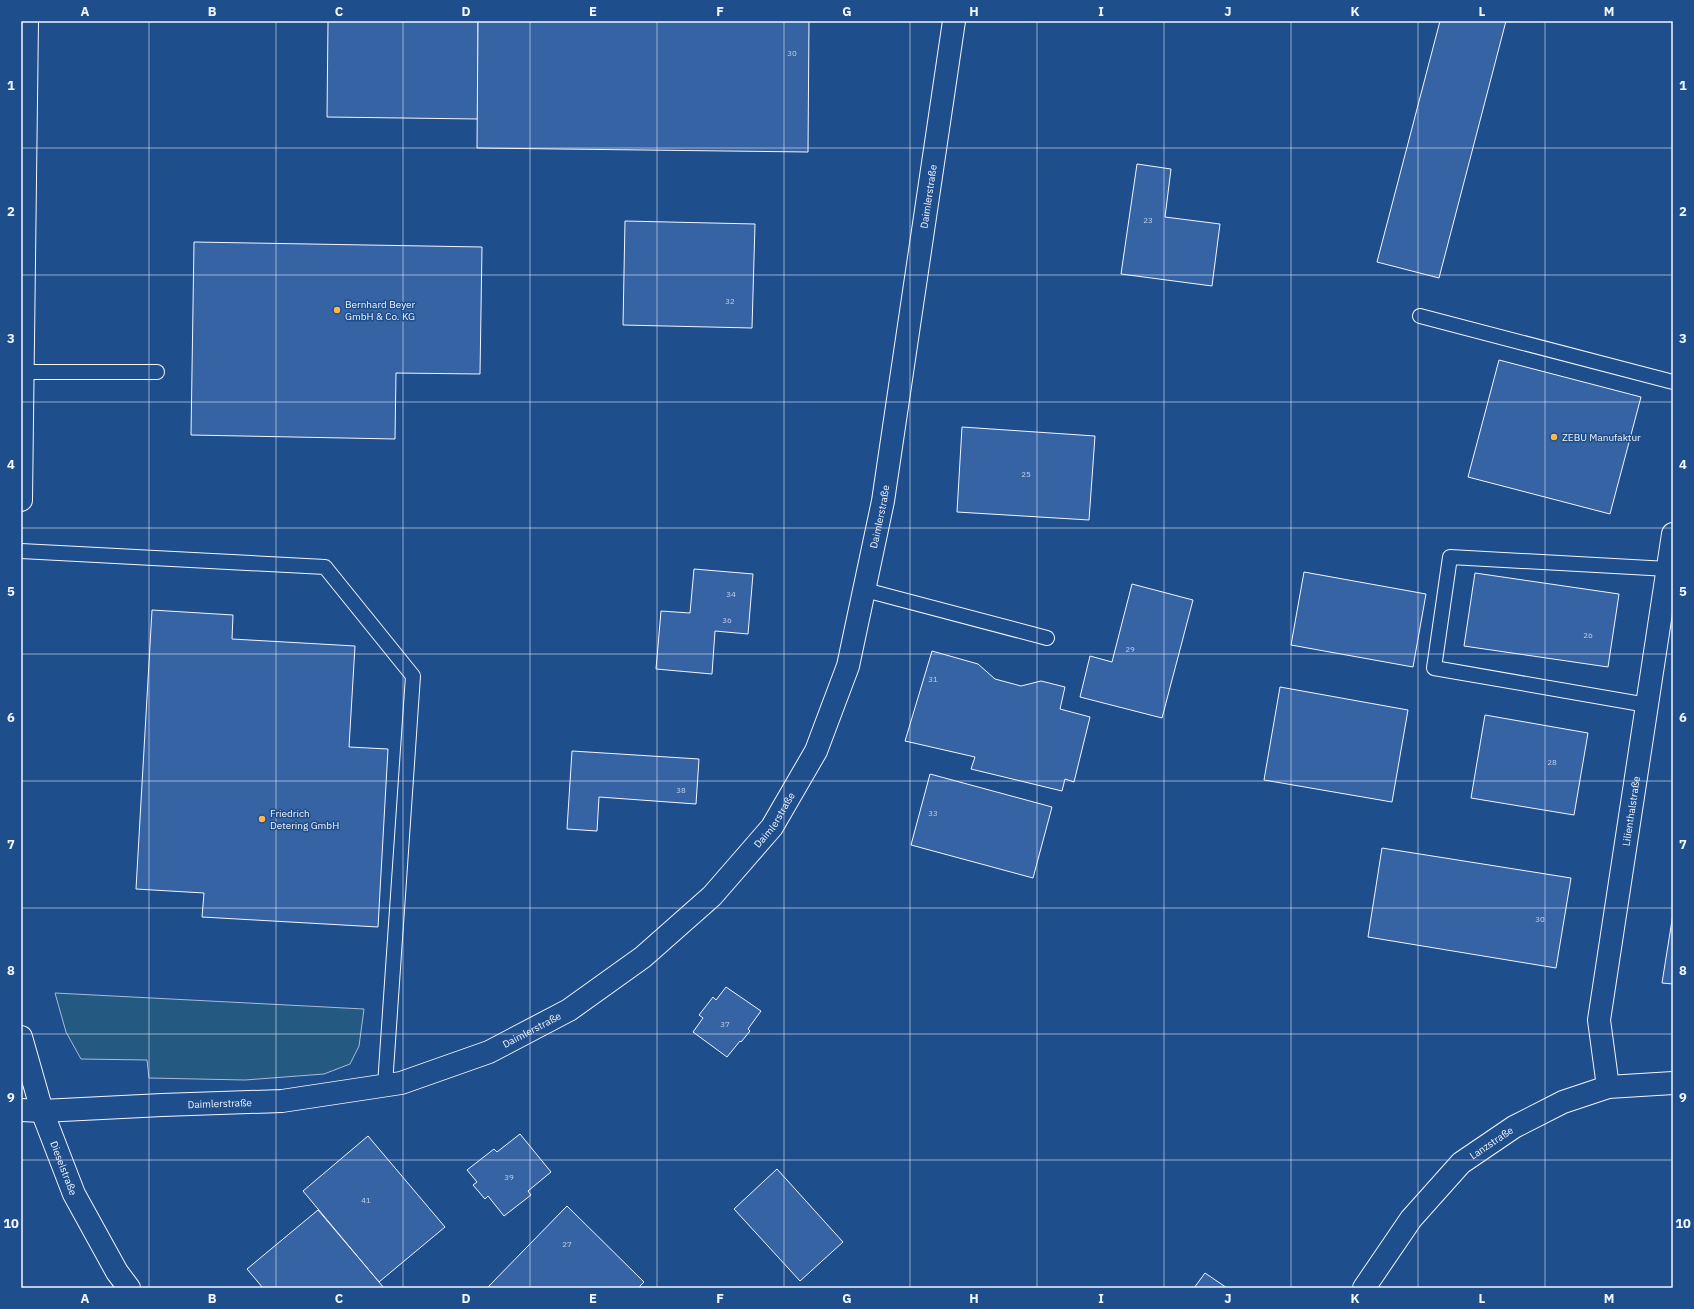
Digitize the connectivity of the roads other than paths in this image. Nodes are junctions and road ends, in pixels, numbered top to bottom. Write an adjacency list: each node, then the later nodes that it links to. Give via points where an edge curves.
1 (26, 21): 4 (street)
2 (954, 21): 11 (street, Daimlerstraße, via 883,501)
3 (1420, 316): 6 (lane)
4 (22, 372): 5 (lane); 7 (street)
5 (157, 372)
6 (1673, 382)
7 (21, 500)
8 (1673, 534): 10 (street, Lilienthalstraße)
9 (21, 552): 16 (lane, via 325,567 413,676)
10 (1668, 569): 13 (street, Lilienthalstraße); 13 (lane, via 1450,556 1434,668)
11 (865, 590): 12 (lane); 16 (street, Daimlerstraße, via 848,666 816,751 772,827 712,896 644,957 569,1010 489,1052 401,1083)
12 (1047, 638)
13 (1647, 705): 17 (street, Lilienthalstraße, via 1599,1020)
14 (21, 1037): 18 (street, Dieselstraße)
15 (1673, 1083): 17 (street, Lanzstraße)
16 (385, 1085): 18 (street, Daimlerstraße, via 282,1101)
17 (1608, 1087): 20 (street, Lanzstraße, via 1563,1102 1514,1127 1461,1163 1411,1219)
18 (32, 1111): 19 (street, Dieselstraße, via 117,1272)
19 (130, 1288)
20 (1364, 1288)

